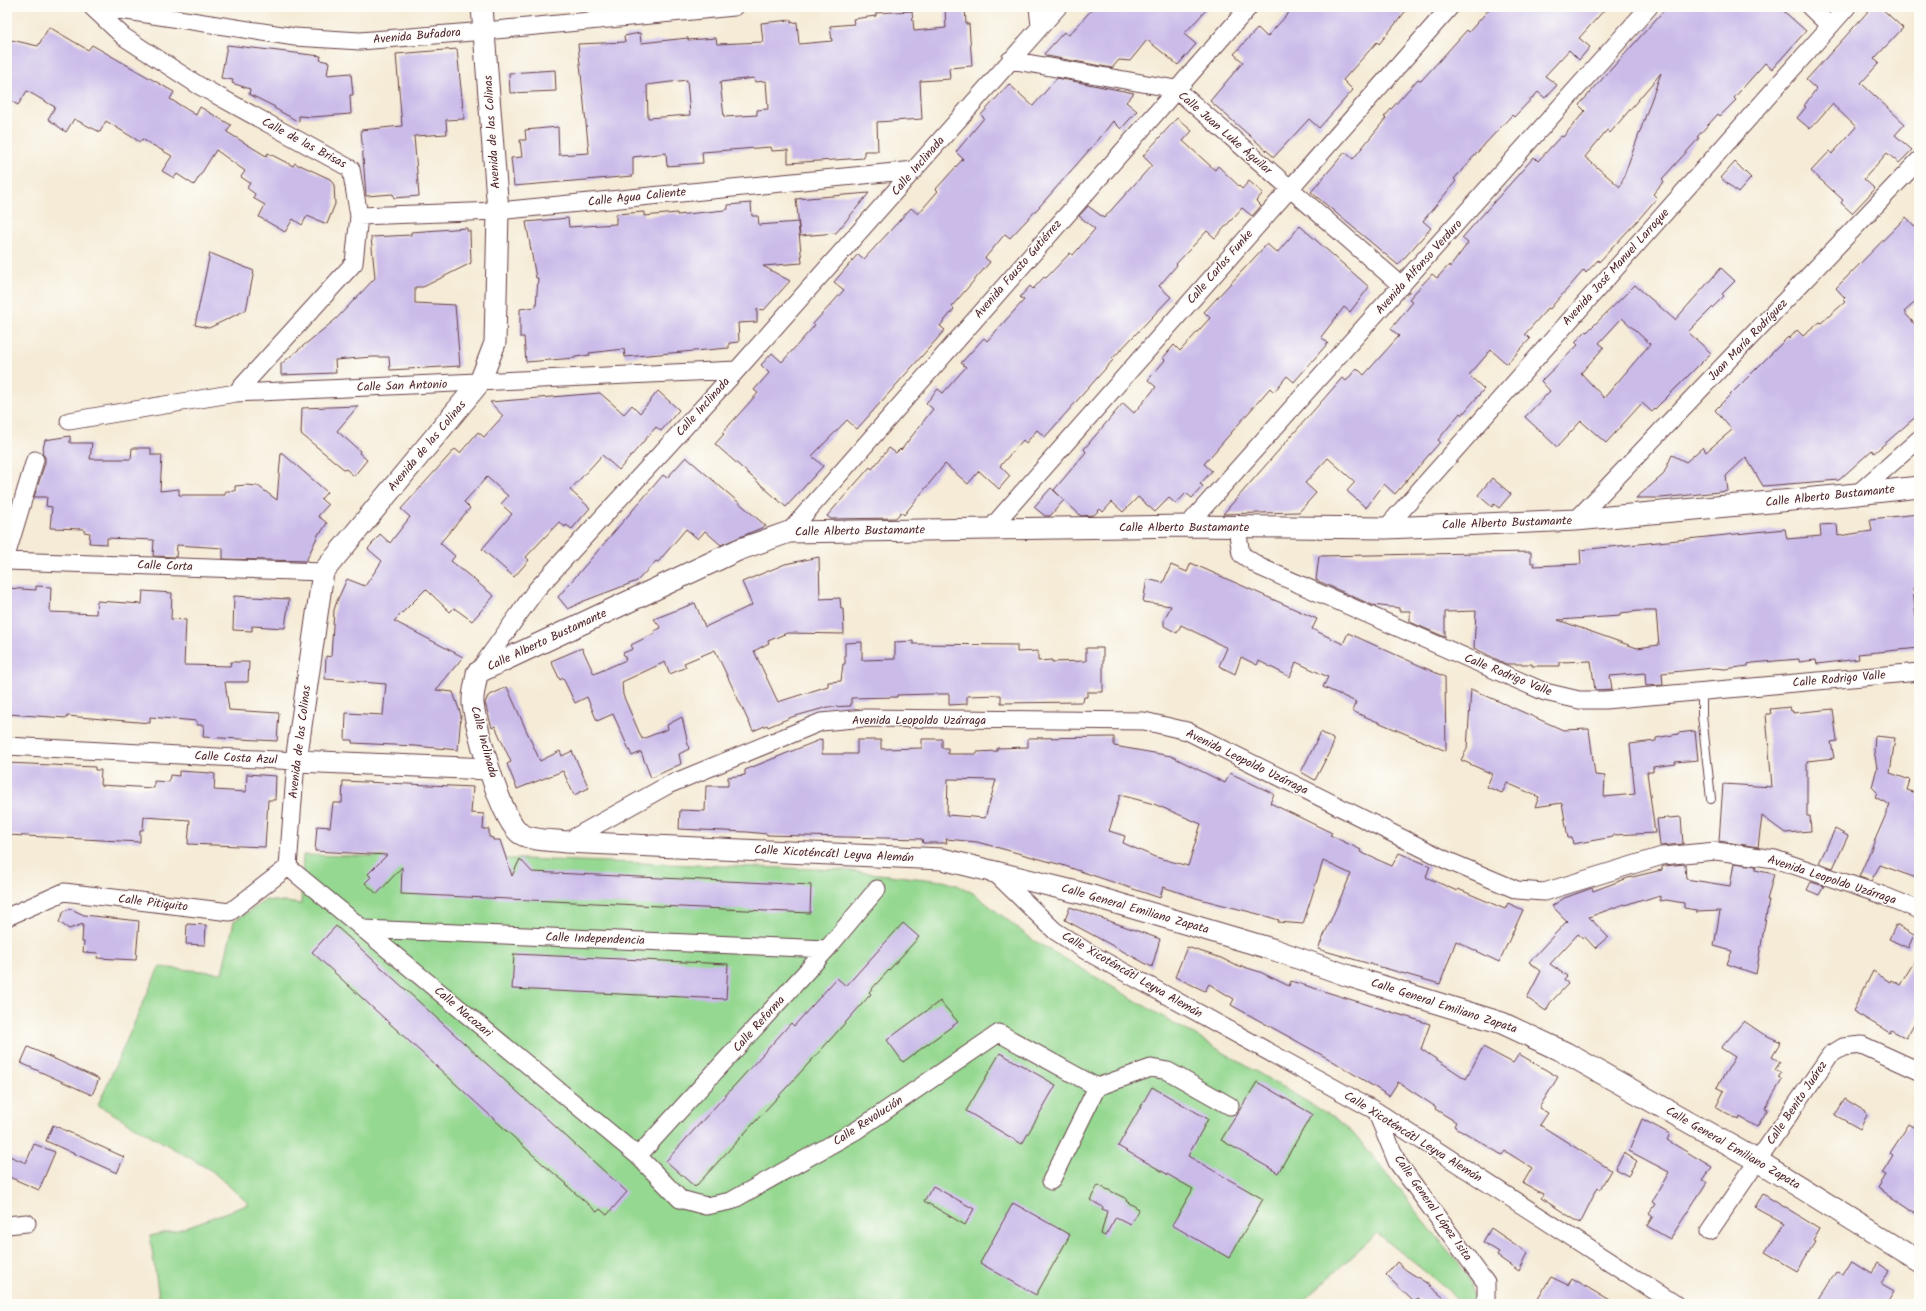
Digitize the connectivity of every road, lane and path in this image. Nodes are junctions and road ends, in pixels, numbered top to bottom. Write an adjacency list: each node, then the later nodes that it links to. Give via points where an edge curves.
1 (92, 7): 22 (street, Calle de las Brisas, via 124,37 198,85 351,169)
2 (102, 7): 15 (street, Avenida Bufadora, via 295,37 360,41)
3 (482, 7): 15 (street, Avenida de las Colinas)
4 (734, 7): 12 (street, Avenida Bufadora)
5 (1038, 7): 13 (street)
6 (1058, 7): 13 (street, Calle Inclinada)
7 (1249, 7): 17 (street, Avenida Fausto Gutiérrez)
8 (1450, 7): 20 (street, Calle Carlos Funke)
9 (1649, 7): 23 (street, Avenida Alfonso Verduro)
10 (1810, 7): 14 (street)
11 (1847, 7): 14 (street, Avenida José Manuel Larroque)
12 (713, 8): 15 (street, Avenida Bufadora)
13 (1040, 26): 16 (street, Calle Inclinada)
14 (1830, 26): 36 (street, Avenida José Manuel Larroque)
15 (485, 31): 21 (street, Avenida de las Colinas)
16 (1010, 60): 17 (street, Calle Juan Luke Águilar); 19 (street, Calle Inclinada)
17 (1176, 89): 20 (street, Calle Juan Luke Águilar); 37 (street, Avenida Fausto Gutiérrez)
18 (1919, 160): 32 (street, Juan María Rodríguez)
19 (915, 170): 21 (street, Calle Agua Caliente); 24 (street, Calle Inclinada)
20 (1288, 188): 23 (street, Calle Juan Luke Águilar); 34 (street, Calle Carlos Funke)
21 (498, 211): 22 (street, Calle Agua Caliente); 25 (street, Avenida de las Colinas, via 495,343)
22 (359, 216): 26 (street, Calle de las Brisas, via 354,263)
23 (1402, 286): 33 (street, Avenida Alfonso Verduro)
24 (737, 370): 25 (street, Calle San Antonio); 42 (street, Calle Inclinada, via 536,590)
25 (480, 382): 26 (street, Calle San Antonio); 40 (street, Avenida de las Colinas)
26 (236, 393): 27 (street, Calle San Antonio)
27 (69, 421)
28 (1919, 439): 31 (street)
29 (35, 460): 38 (street)
30 (1919, 487): 31 (street, Calle Alberto Bustamante)
31 (1857, 494): 32 (street, Calle Alberto Bustamante)
32 (1576, 520): 36 (street, Calle Alberto Bustamante)
33 (1188, 526): 34 (street, Calle Alberto Bustamante); 35 (street, Calle Alberto Bustamante)
34 (991, 528): 37 (street, Calle Alberto Bustamante)
35 (1237, 528): 36 (street, Calle Alberto Bustamante); 43 (street, Calle Rodrigo Valle, via 1241,554 1260,568 1545,692 1579,700)
36 (1386, 528)
37 (788, 532): 42 (street, Calle Alberto Bustamante, via 738,550)
38 (7, 553)
39 (7, 561): 40 (street, Calle Corta)
40 (322, 572): 45 (street, Avenida de las Colinas)
41 (1919, 672): 43 (street, Calle Rodrigo Valle)
42 (477, 673): 46 (street, Calle Inclinada, via 473,702)
43 (1702, 692): 47 (lane)
44 (7, 746): 45 (street, Calle Costa Azul)
45 (296, 761): 46 (street, Calle Costa Azul); 50 (street, Avenida de las Colinas)
46 (489, 769): 48 (street, Calle Inclinada, via 511,824 521,834)
47 (1711, 799)
48 (535, 839): 49 (street, Calle Xicoténcátl Leyva Alemán)
49 (566, 842): 51 (street, Calle Xicoténcátl Leyva Alemán, via 942,859); 53 (street, Avenida Leopoldo Uzárraga, via 668,785 821,722 865,718 1144,722 1187,731 1439,856 1517,890 1544,892 1662,856 1716,851 1775,859)
50 (288, 867): 54 (street, Calle Pitiquito, via 230,912 64,892); 55 (street, Calle Nacozari)
51 (994, 872): 60 (street, Calle Xicoténcátl Leyva Alemán, via 1055,931 1086,952); 62 (street, Calle General Emiliano Zapata, via 1089,895 1272,949 1349,976 1502,1023 1566,1053)
52 (877, 889): 56 (street, Calle Reforma)
53 (1919, 910)
54 (7, 917)
55 (363, 929): 56 (street, Calle Independencia); 61 (street, Calle Nacozari)
56 (827, 949): 61 (street, Calle Reforma)
57 (1919, 1071): 62 (street, Calle Benito Juárez, via 1862,1045 1843,1047 1830,1056)
58 (1097, 1087): 59 (street, via 1151,1068 1168,1071); 61 (street, Calle Revolución, via 999,1033 857,1130 730,1201 706,1206 680,1199); 63 (street)
59 (1230, 1106)
60 (1376, 1111): 68 (street, Calle General López Isita, via 1397,1162 1486,1283); 69 (street, Calle Xicoténcátl Leyva Alemán)
61 (638, 1156)
62 (1758, 1161): 66 (street, Calle Benito Juárez); 67 (street, Calle General Emiliano Zapata)
63 (1051, 1181)
64 (27, 1223): 65 (street)
65 (7, 1225)
66 (1709, 1232)
67 (1919, 1261)
68 (1486, 1304)
69 (1675, 1304)

